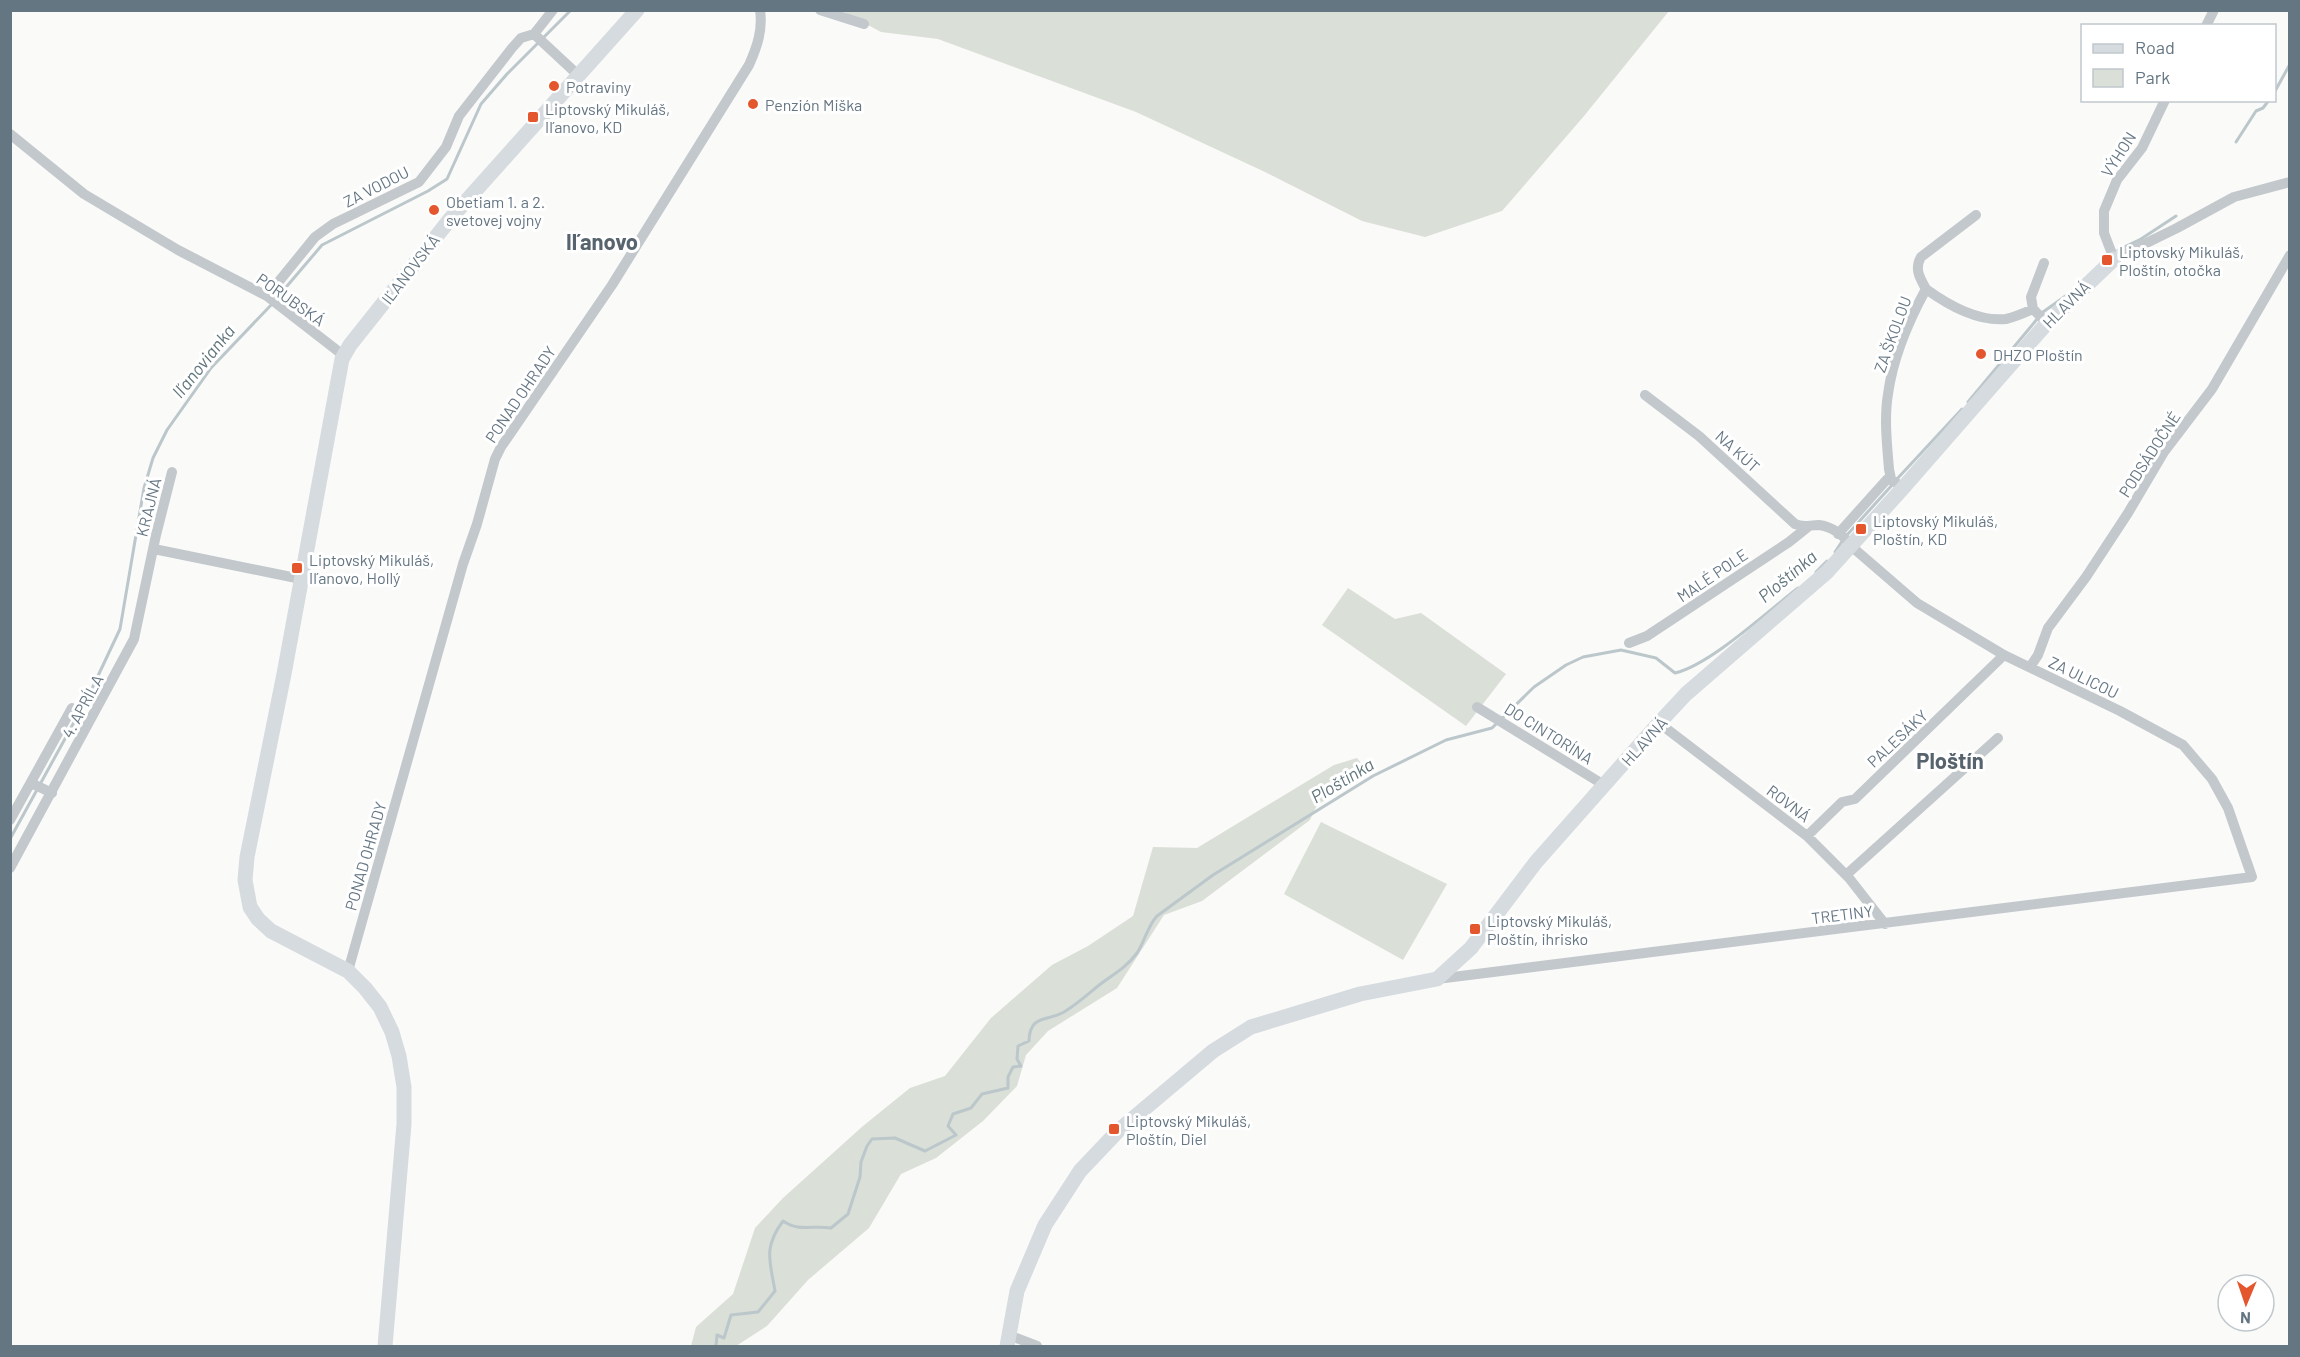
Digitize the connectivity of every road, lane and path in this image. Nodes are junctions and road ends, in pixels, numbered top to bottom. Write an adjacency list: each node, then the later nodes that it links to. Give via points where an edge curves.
1 (553, 10): 8 (street, ZA VODOU)
2 (637, 10): 9 (street, IĽANOVSKÁ)
3 (760, 10): 43 (street, PONAD OHRADY, via 762,22 749,65 612,285 495,459)
4 (820, 10): 6 (street)
5 (2214, 10): 7 (street)
6 (864, 24)
7 (2207, 24)
8 (538, 38): 9 (street); 18 (street, ZA VODOU, via 521,38 505,56 459,116 446,147 419,182 333,224 315,237)
9 (578, 75): 20 (street, IĽANOVSKÁ, via 435,236)
10 (2164, 102): 15 (street, VÝHON, via 2142,148 2117,180 2104,211)
11 (10, 134): 18 (street, PORUBSKÁ, via 84,194)
12 (2289, 183): 15 (street, via 2235,197)
13 (1976, 215): 17 (street, ZA ŠKOLOU, via 1921,257 1918,272)
14 (2289, 255): 30 (street, PODSÁDOČNÉ, via 2212,389 2164,452 2086,577 2048,628)
15 (2110, 262): 19 (street, HLAVNÁ)
16 (2044, 263): 19 (street, via 2031,297)
17 (1926, 288): 19 (street, via 1957,308 1989,320); 23 (street, ZA ŠKOLOU, via 1911,317 1887,396 1886,443)
18 (271, 299): 20 (street, PORUBSKÁ)
19 (2040, 317): 23 (street, HLAVNÁ)
20 (343, 355): 27 (street, IĽANOVSKÁ)
21 (1645, 395): 24 (street, NA KÚT, via 1708,444 1790,520 1798,526)
22 (172, 472): 26 (street, KRAJNÁ)
23 (1896, 482): 25 (street, HLAVNÁ); 25 (street)
24 (1809, 526): 25 (street, NA KÚT, via 1823,526); 28 (street, MALÉ POLE, via 1647,636)
25 (1848, 538): 29 (street, ZA ULICOU, via 1917,603); 33 (street, HLAVNÁ, via 1827,572 1686,694)
26 (154, 549): 27 (street); 36 (street, 4. APRÍLA, via 134,639)
27 (301, 579): 43 (street, IĽANOVSKÁ, via 248,858 246,893 250,907 271,931)
28 (1629, 643)
29 (2004, 655): 30 (street, ZA ULICOU); 38 (street, PALESÁKY, via 1855,799 1842,802)
30 (2030, 667): 41 (street, ZA ULICOU, via 2183,745 2212,779 2228,808)
31 (1477, 707): 35 (street, DO CINTORÍNA)
32 (72, 708): 36 (street, 4. APRÍLA)
33 (1659, 723): 35 (street, HLAVNÁ); 38 (street, ROVNÁ)
34 (1998, 738): 40 (street)
35 (1604, 785): 44 (street, HLAVNÁ, via 1536,862 1471,948)
36 (40, 788): 37 (street, 4. APRÍLA); 39 (street, 4. APRÍLA)
37 (10, 820)
38 (1807, 836): 40 (street, ROVNÁ)
39 (10, 868)
40 (1846, 875): 42 (street, ROVNÁ)
41 (2252, 877): 42 (street, TRETINY)
42 (1885, 924): 44 (street, TRETINY)
43 (348, 971): 46 (street, IĽANOVSKÁ, via 372,996 385,1017 403,1078 404,1124)
44 (1437, 979): 45 (street, via 1360,994 1251,1027 1214,1051 1142,1109 1080,1171 1052,1211 1017,1291)
45 (1008, 1341): 47 (street)
46 (385, 1347)
47 (1037, 1347)

